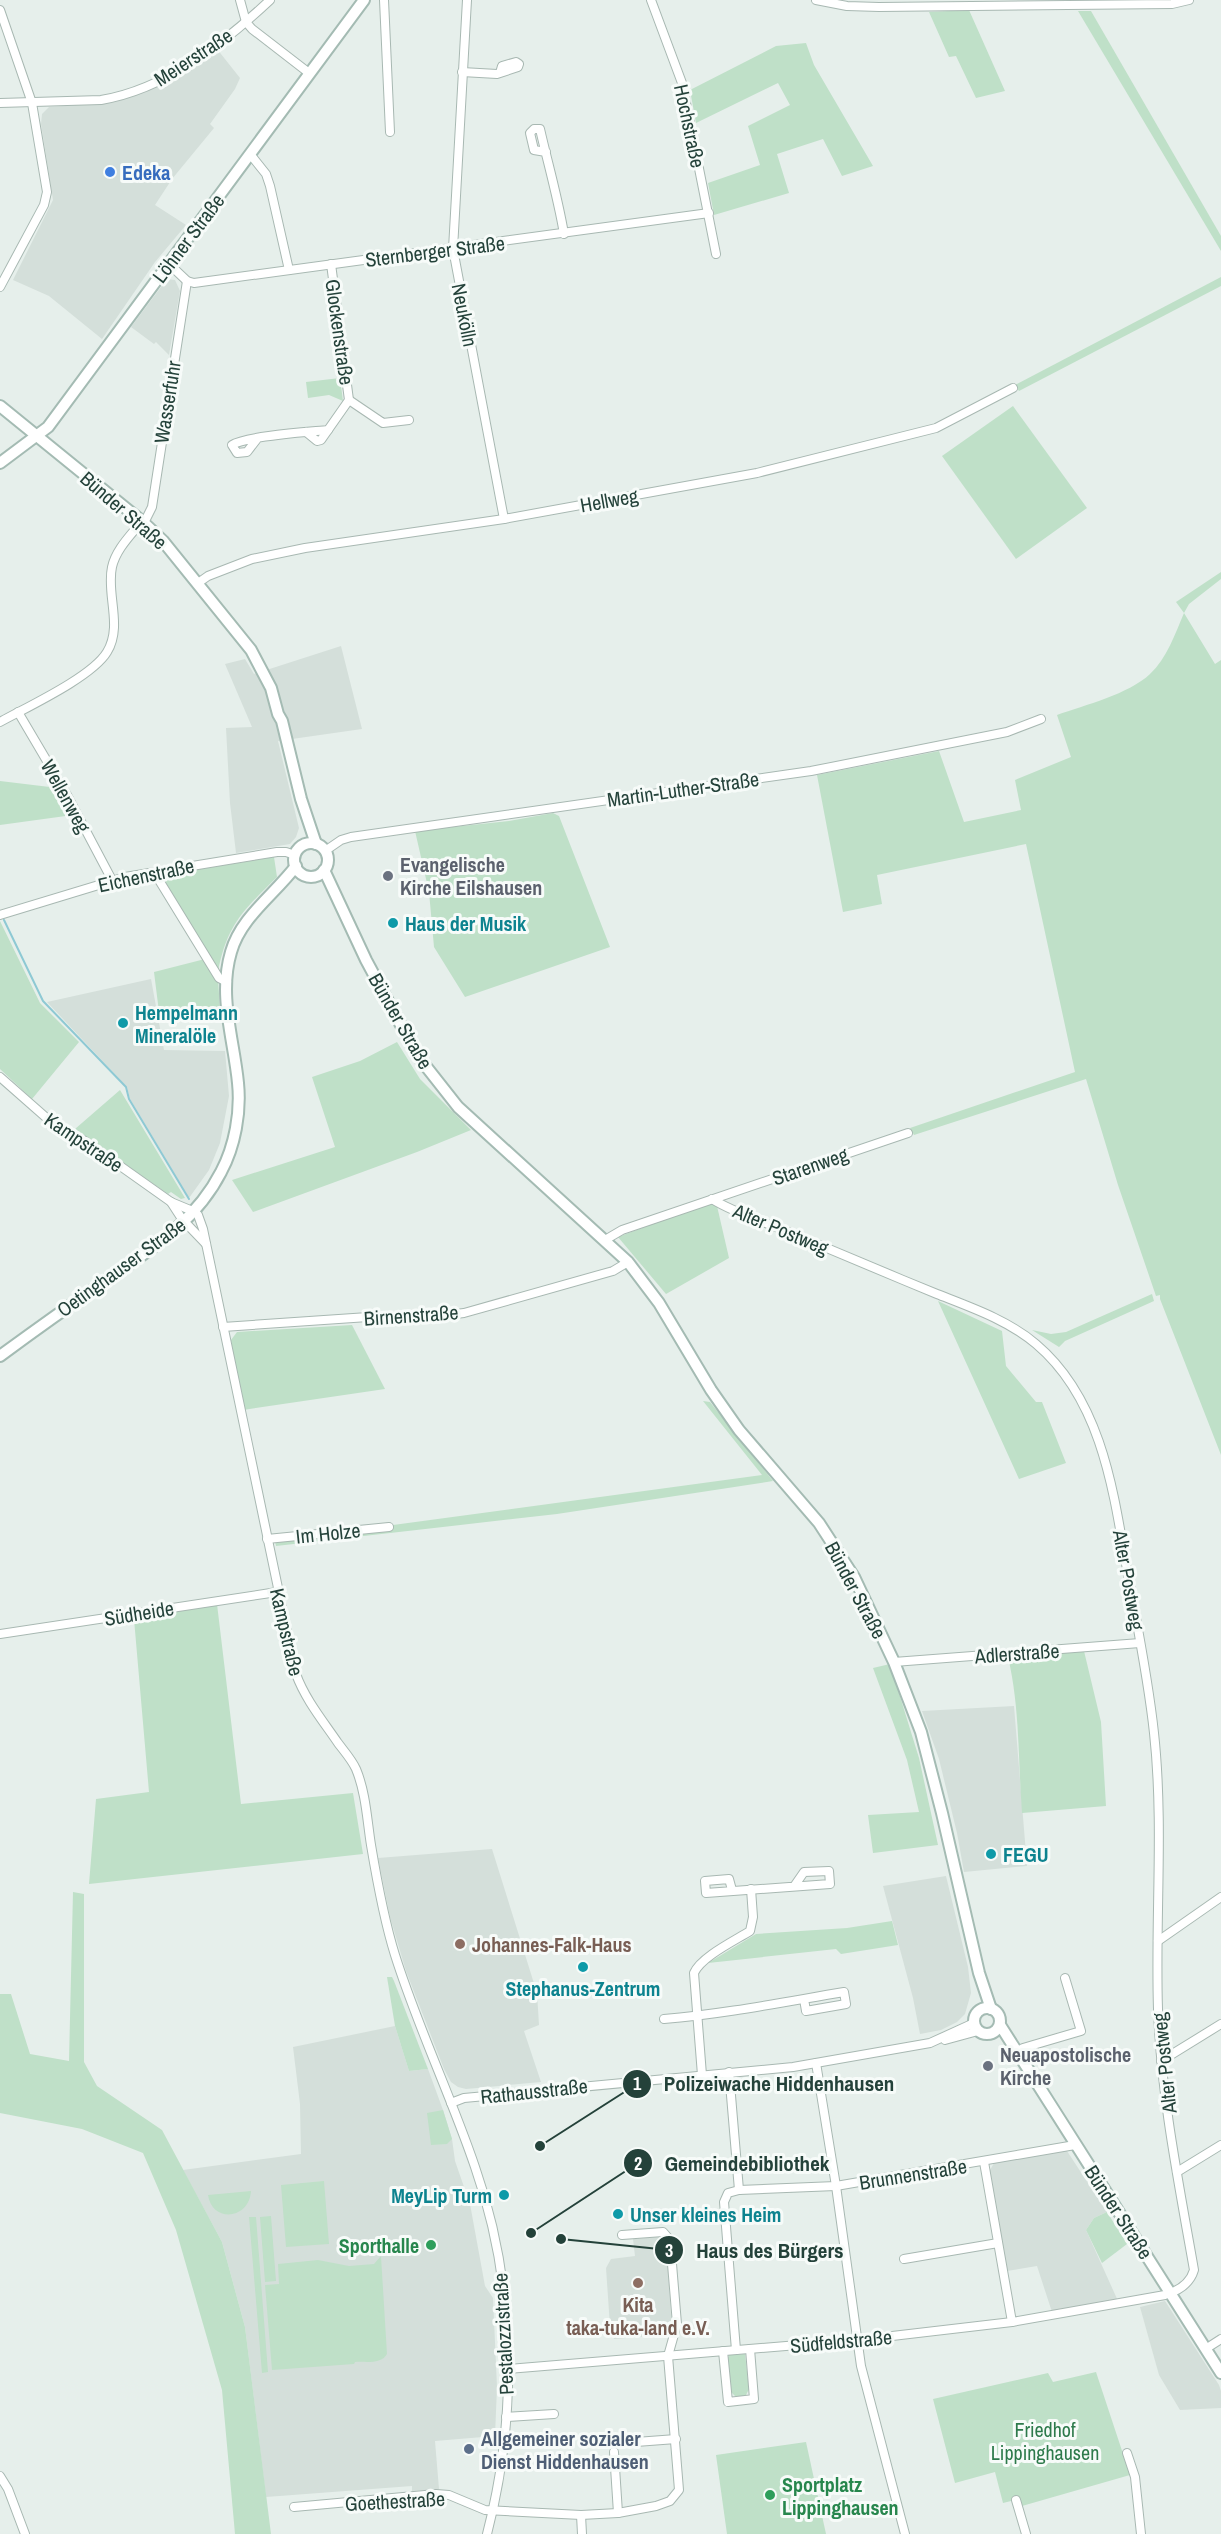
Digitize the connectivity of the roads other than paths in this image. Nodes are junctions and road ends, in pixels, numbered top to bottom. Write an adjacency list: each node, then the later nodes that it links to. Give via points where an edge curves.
1 (240, 0): 10 (street)
2 (270, 0): 10 (street, Meierstraße)
3 (364, 0): 12 (main road, Löhner Straße)
4 (384, 0): 16 (street)
5 (467, 0): 11 (street, Neukölln)
6 (651, 0): 19 (street, Hochstraße, via 682,83)
7 (816, 0): 8 (street, via 879,7 1172,4)
8 (1189, 0)
9 (0, 10): 15 (street)
10 (246, 22): 12 (street); 15 (street, Meierstraße, via 184,68 152,85 101,100)
11 (462, 72): 13 (street); 21 (street, Neukölln)
12 (309, 73): 18 (main road, Löhner Straße)
13 (500, 73)
14 (0, 103): 15 (street, Meierstraße)
15 (32, 104): 27 (street, via 47,192 44,205)
16 (390, 132)
17 (546, 152): 20 (street)
18 (250, 154): 23 (main road, Löhner Straße); 25 (street, via 270,186)
19 (709, 213): 20 (street, Sternberger Straße); 22 (street, Hochstraße)
20 (564, 234): 21 (street, Sternberger Straße)
21 (453, 249): 24 (street, Sternberger Straße); 35 (street, Neukölln)
22 (716, 254)
23 (168, 262): 26 (street); 32 (main road, Löhner Straße, via 68,401)
24 (331, 264): 25 (street, Sternberger Straße); 29 (street, Glockenstraße)
25 (289, 270): 26 (street, Sternberger Straße)
26 (187, 281): 36 (street, Wasserfuhr, via 152,507)
27 (0, 287)
28 (1013, 388): 35 (street, Hellweg, via 936,428 757,473)
29 (349, 400): 31 (street, Glockenstraße, via 383,423); 33 (street, Glockenstraße, via 327,430)
30 (0, 406): 32 (main road, Bünder Straße)
31 (409, 420)
32 (37, 437): 34 (main road, Löhner Straße); 36 (main road, Bünder Straße)
33 (257, 439)
34 (0, 463)
35 (504, 519): 37 (street, Hellweg, via 252,559)
36 (143, 522): 37 (main road, Bünder Straße); 38 (street, Wasserfuhr, via 120,548 111,569 114,625 107,652 85,674)
37 (198, 583): 41 (main road, Bünder Straße, via 251,650 278,694)
38 (18, 712): 40 (street, Wasserfuhr); 46 (street, Wellenweg)
39 (1041, 719): 42 (street, Martin-Luther-Straße, via 1007,732 811,771 351,837)
40 (0, 722)
41 (310, 844): 42 (main road); 43 (main road, via 297,850)
42 (325, 851): 45 (main road, via 327,864)
43 (298, 865): 44 (street, Eichenstraße, via 286,852 277,852); 45 (main road); 48 (main road, Oetinghauser Straße, via 247,920 231,952)
44 (154, 872): 46 (street, Eichenstraße); 48 (street, via 219,978)
45 (320, 873): 55 (main road, Bünder Straße, via 422,1062 458,1107 560,1199 589,1220)
46 (112, 880): 47 (street, Eichenstraße)
47 (0, 915)
48 (227, 982): 53 (main road, Oetinghauser Straße, via 239,1106 223,1170)
49 (0, 1077): 52 (street, Kampstraße, via 50,1121)
50 (908, 1133): 51 (street, Starenweg)
51 (712, 1199): 55 (street, Alter Postweg); 64 (street, Alter Postweg, via 969,1307 1018,1332 1043,1350 1078,1394 1103,1452)
52 (171, 1202): 53 (street, Kampstraße); 54 (street, Kampstraße)
53 (195, 1212): 54 (main road, Oetinghauser Straße); 56 (street, Kampstraße)
54 (185, 1222): 56 (street, Kampstraße); 59 (main road, Oetinghauser Straße)
55 (603, 1238): 57 (main road, Bünder Straße)
56 (206, 1244): 58 (street, Kampstraße)
57 (628, 1262): 58 (street, Birnenstraße, via 614,1271 464,1313); 65 (main road, Bünder Straße, via 659,1303 739,1430 819,1523 837,1550 854,1576)
58 (223, 1327): 61 (street, Kampstraße)
59 (0, 1356)
60 (389, 1527): 61 (street, Im Holze)
61 (267, 1539): 62 (street, Kampstraße)
62 (278, 1592): 63 (street, Südheide); 84 (street, Kampstraße, via 301,1688 355,1767 394,1954)
63 (0, 1634)
64 (1140, 1643): 65 (street, Adlerstraße); 70 (street, Alter Postweg, via 1154,1733 1159,1831)
65 (894, 1662): 73 (main road, Bünder Straße, via 932,1770)
66 (795, 1885): 67 (street)
67 (751, 1889): 68 (street); 74 (street, via 750,1931 697,1967 693,1982)
68 (732, 1890)
69 (1221, 1897): 70 (street)
70 (1158, 1941): 80 (street, Alter Postweg)
71 (1065, 1978): 79 (street, via 1081,2031)
72 (804, 1999): 72 (street, via 844,1992 846,2004 806,2011); 74 (street)
73 (986, 2009): 77 (main road, via 975,2015); 78 (main road, via 999,2015)
74 (697, 2016): 75 (street); 83 (street)
75 (664, 2019)
76 (1221, 2024): 80 (street)
77 (976, 2027): 78 (main road, via 986,2034); 81 (street, Rathausstraße, via 938,2041)
78 (997, 2029): 79 (main road, Bünder Straße)
79 (1016, 2052): 85 (main road, Bünder Straße)
80 (1161, 2061): 88 (street, Alter Postweg)
81 (816, 2063): 82 (street, Rathausstraße); 89 (street)
82 (729, 2072): 83 (street, Rathausstraße); 90 (street)
83 (702, 2075): 84 (street, Rathausstraße, via 464,2098)
84 (451, 2103): 103 (street, Pestalozzistraße, via 490,2219 505,2298)
85 (1075, 2145): 87 (street, Brunnenstraße); 94 (main road, Bünder Straße)
86 (1221, 2145): 88 (street)
87 (984, 2162): 89 (street, Brunnenstraße); 92 (street)
88 (1177, 2172): 94 (street, Alter Postweg, via 1194,2270 1188,2282)
89 (836, 2186): 90 (street, Brunnenstraße); 97 (street)
90 (739, 2190): 100 (street, via 728,2193 724,2202)
91 (622, 2235): 102 (street, via 663,2232 670,2240 677,2324)
92 (999, 2243): 93 (street); 95 (street)
93 (904, 2259)
94 (1171, 2294): 95 (street, Südfeldstraße); 98 (main road, Bünder Straße)
95 (1012, 2322): 97 (street, Südfeldstraße)
96 (1221, 2339): 98 (street)
97 (858, 2340): 99 (street, Südfeldstraße); 120 (street, via 861,2366)
98 (1207, 2348): 104 (main road, Bünder Straße)
99 (750, 2349): 100 (street, Südfeldstraße); 101 (street, via 754,2399 728,2402)
100 (736, 2350): 101 (street, Südfeldstraße)
101 (723, 2351): 102 (street, Südfeldstraße)
102 (668, 2356): 103 (street, Südfeldstraße); 107 (street, Goethestraße)
103 (508, 2369): 106 (street, Pestalozzistraße)
104 (1221, 2373)
105 (554, 2414): 106 (street)
106 (506, 2417): 114 (street, Pestalozzistraße)
107 (676, 2439): 108 (street); 115 (street, Goethestraße, via 679,2490 670,2501)
108 (636, 2442)
109 (614, 2452): 115 (street)
110 (1127, 2453): 122 (street, via 1135,2477)
111 (0, 2476): 117 (street)
112 (1016, 2500): 121 (street)
113 (294, 2507): 114 (street, Goethestraße, via 436,2494)
114 (493, 2510): 116 (street, Goethestraße); 118 (street, Pestalozzistraße)
115 (618, 2513): 116 (street, Goethestraße)
116 (581, 2515): 119 (street)
117 (25, 2534)
118 (487, 2534)
119 (582, 2534)
120 (905, 2534)
121 (1026, 2534)
122 (1141, 2534)

